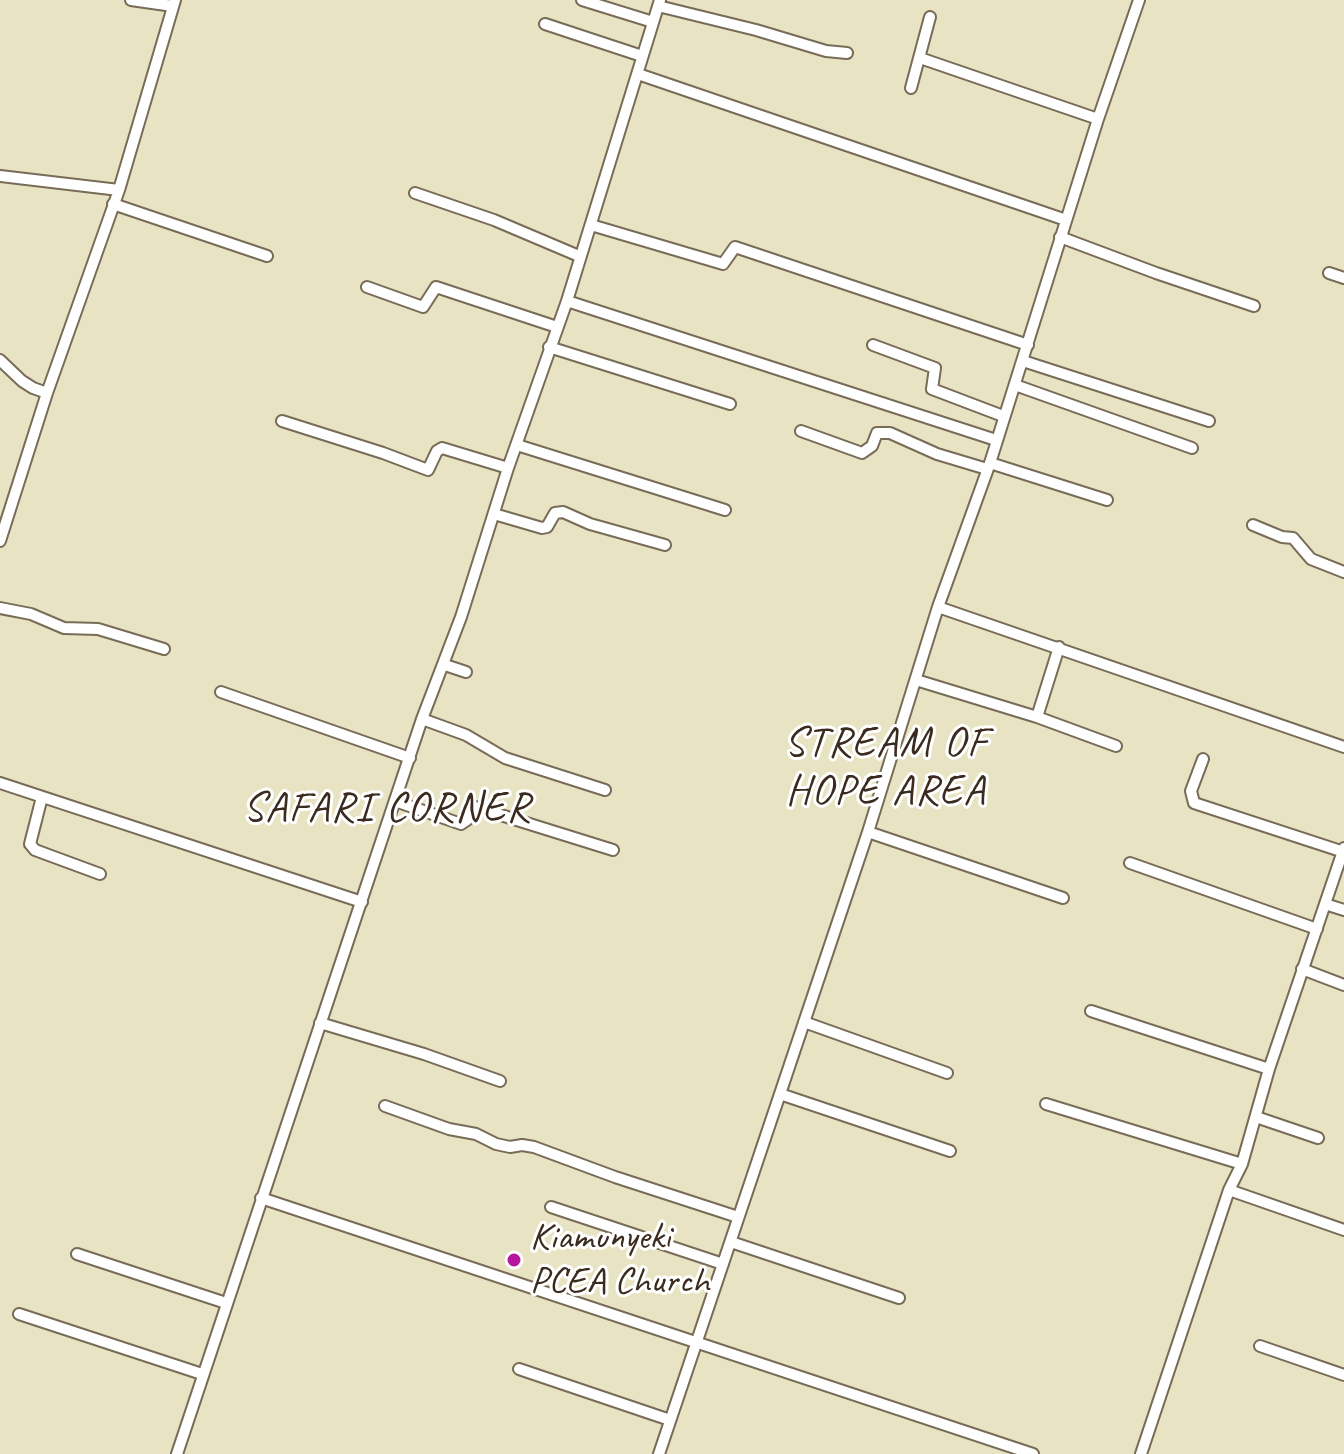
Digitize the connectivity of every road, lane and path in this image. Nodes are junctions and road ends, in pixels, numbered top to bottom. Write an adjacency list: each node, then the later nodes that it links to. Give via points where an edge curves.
1 (131, 0): 4 (street)
2 (582, 0): 7 (street)
3 (1139, 0): 14 (street)
4 (174, 3): 16 (street)
5 (659, 3): 7 (street); 9 (street)
6 (930, 17): 11 (street)
7 (653, 22): 10 (street)
8 (545, 24): 10 (street)
9 (847, 53)
10 (642, 56): 12 (street)
11 (920, 58): 13 (street); 14 (street)
12 (638, 74): 19 (street); 20 (street)
13 (911, 88)
14 (1098, 119): 19 (street)
15 (0, 176): 16 (street)
16 (119, 190): 18 (street)
17 (415, 193): 23 (street)
18 (113, 204): 22 (street); 36 (street)
19 (1066, 220): 21 (street)
20 (591, 225): 23 (street); 31 (street, via 723,264 735,247)
21 (1060, 237): 28 (street); 31 (street)
22 (267, 256)
23 (579, 256): 27 (street)
24 (1329, 273): 25 (street)
25 (1344, 278)
26 (367, 287): 29 (street, via 423,307 436,287)
27 (567, 301): 29 (street); 42 (street)
28 (1254, 306)
29 (557, 327): 32 (street)
30 (873, 345): 38 (street, via 935,368 931,387 936,392)
31 (1028, 345): 34 (street)
32 (549, 347): 37 (street); 43 (street)
33 (0, 360): 36 (street, via 22,381)
34 (1023, 361): 35 (street); 40 (street)
35 (1015, 385): 38 (street); 44 (street)
36 (47, 393): 51 (street)
37 (730, 404)
38 (1003, 416): 42 (street)
39 (282, 421): 46 (street, via 428,470 442,448)
40 (1209, 421)
41 (801, 431): 45 (street, via 862,453 877,433 884,432 937,454)
42 (996, 440): 45 (street)
43 (517, 445): 46 (street); 48 (street)
44 (1192, 448)
45 (988, 466): 47 (street); 54 (street)
46 (508, 468): 49 (street)
47 (1107, 500)
48 (725, 510)
49 (494, 514): 52 (street, via 542,528 555,513 563,512); 58 (street)
50 (1253, 525): 53 (street, via 1293,538 1311,559)
51 (0, 541)
52 (665, 545)
53 (1344, 572)
54 (938, 607): 56 (street); 60 (street)
55 (0, 608): 57 (street)
56 (1059, 647): 62 (street); 65 (street)
57 (164, 649)
58 (445, 665): 59 (street); 63 (street)
59 (466, 672)
60 (916, 680): 62 (street); 72 (street)
61 (221, 692): 66 (street)
62 (1037, 717): 64 (street)
63 (422, 719): 66 (street); 69 (street, via 480,741 505,758)
64 (1116, 746)
65 (1344, 747)
66 (410, 758): 71 (street)
67 (1203, 759): 74 (street, via 1191,791 1194,803)
68 (0, 783): 70 (street)
69 (605, 790)
70 (42, 797): 76 (street, via 30,844); 78 (street)
71 (395, 801): 73 (street, via 461,824 475,807); 78 (street)
72 (868, 832): 77 (street); 85 (street)
73 (613, 850)
74 (1344, 851): 79 (street)
75 (1130, 863): 81 (street)
76 (100, 874)
77 (1063, 898)
78 (362, 902): 86 (street)
79 (1325, 904): 80 (street); 81 (street)
80 (1344, 910)
81 (1317, 929): 82 (street)
82 (1302, 969): 83 (street); 87 (street)
83 (1344, 985)
84 (1091, 1011): 87 (street)
85 (804, 1022): 88 (street); 90 (street)
86 (320, 1023): 89 (street); 98 (street)
87 (1269, 1069): 93 (street)
88 (947, 1073)
89 (500, 1081)
90 (780, 1094): 95 (street); 100 (street)
91 (1046, 1104): 96 (street)
92 (385, 1106): 100 (street, via 496,1144 534,1147)
93 (1256, 1117): 94 (street); 96 (street)
94 (1318, 1138)
95 (950, 1151)
96 (1242, 1164): 97 (street)
97 (1229, 1190): 101 (street); 117 (street)
98 (261, 1198): 106 (street); 108 (street)
99 (551, 1207): 104 (street)
100 (738, 1217): 102 (street)
101 (1344, 1230)
102 (731, 1242): 104 (street); 105 (street)
103 (77, 1254): 106 (street)
104 (723, 1264): 108 (street)
105 (899, 1298)
106 (226, 1303): 111 (street)
107 (19, 1314): 111 (street)
108 (696, 1343): 113 (street); 116 (street)
109 (1260, 1346): 112 (street)
110 (519, 1369): 113 (street)
111 (202, 1374): 114 (street)
112 (1344, 1375)
113 (670, 1420): 115 (street)
114 (177, 1454)
115 (659, 1454)
116 (1033, 1454)
117 (1141, 1454)

